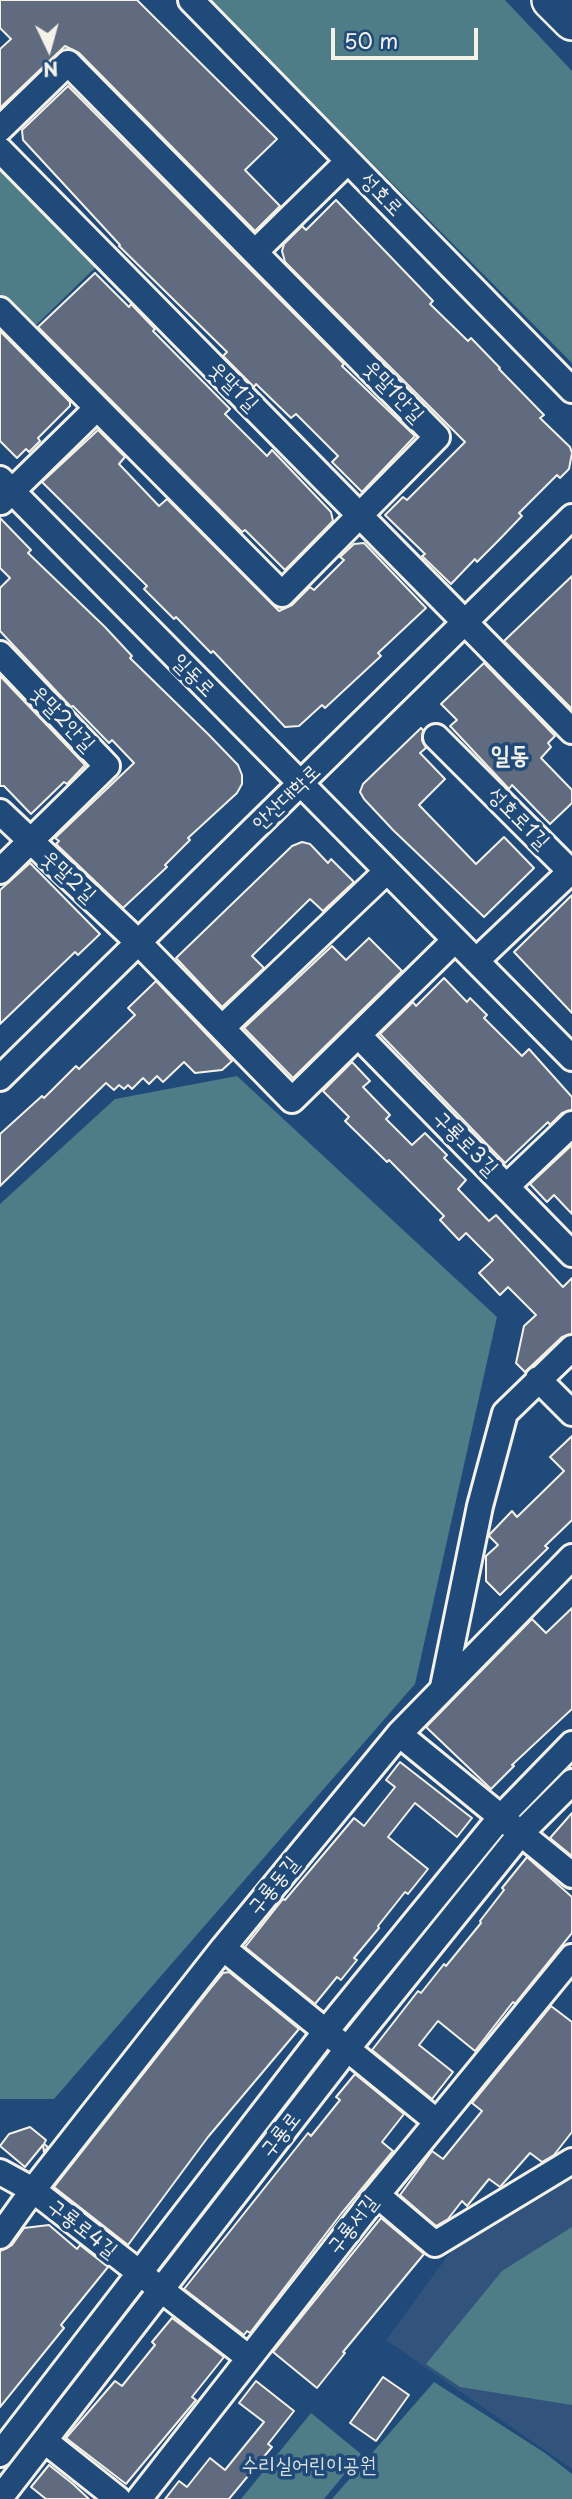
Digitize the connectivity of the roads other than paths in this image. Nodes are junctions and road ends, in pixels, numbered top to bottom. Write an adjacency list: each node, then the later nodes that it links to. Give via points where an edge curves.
1 (191, 0): 6 (street, 성호로)
2 (551, 0): 3 (highway)
3 (572, 21)
4 (0, 129): 7 (street, 웃말1안길, via 68,63)
5 (0, 150): 12 (street, 웃말1길)
6 (348, 161): 7 (street); 9 (street, 성호로)
7 (256, 251): 12 (street, 웃말1안길, via 438,437)
8 (0, 310): 10 (street, 웃말1안길)
9 (572, 390)
10 (97, 408): 11 (street); 12 (street, 웃말1안길, via 282,594)
11 (4, 491): 18 (street, 일동로)
12 (360, 516): 14 (street, 웃말1길)
13 (572, 517): 14 (street, 안산대학로)
14 (466, 622): 16 (street, 웃말1길); 18 (street, 안산대학로)
15 (0, 654): 20 (street, 웃말2안길, via 107,766)
16 (572, 731)
17 (436, 737): 23 (street, 성호로1길)
18 (301, 785): 21 (street, 일동로); 25 (street, 안산대학로)
19 (0, 812): 20 (street, 웃말2길)
20 (29, 842): 22 (street, 웃말2안길); 25 (street, 웃말2길)
21 (387, 871): 24 (street, 일동로); 27 (street)
22 (0, 872)
23 (571, 872): 26 (street, 성호로1길)
24 (455, 940): 26 (street, 일동로); 28 (street)
25 (138, 942): 27 (street, 웃말2길); 30 (street, 안산대학로)
26 (477, 961): 29 (street, 일동로)
27 (222, 1028): 28 (street, 웃말2길, via 292,1100)
28 (358, 1035): 32 (street, 구룡로3길)
29 (572, 1058)
30 (0, 1078)
31 (572, 1124): 32 (street)
32 (507, 1186): 33 (street, 구룡로3길)
33 (572, 1254)
34 (572, 1348): 35 (street)
35 (538, 1380): 36 (street); 38 (street, via 505,1413 480,1506)
36 (572, 1413)
37 (572, 1557): 38 (street, 구룡동길)
38 (443, 1687): 39 (street, 구룡동길)
39 (399, 1734): 42 (street); 45 (street, 구룡동길)
40 (572, 1744): 42 (street, 구룡로)
41 (572, 1782): 43 (street, 구룡로)
42 (500, 1818): 43 (street); 47 (street, 구룡로)
43 (521, 1833): 44 (street); 48 (street, 구룡로)
44 (572, 1875)
45 (223, 1948): 47 (street); 52 (street, 구룡동길)
46 (572, 1957): 49 (street, 구룡서길)
47 (326, 2031): 48 (street); 55 (street, 구룡로)
48 (348, 2048): 49 (street); 56 (street, 구룡로)
49 (436, 2121): 53 (street, 구룡서길)
50 (572, 2161): 53 (street, via 435,2245)
51 (0, 2172): 52 (street, 구룡로4길)
52 (33, 2190): 54 (street, 구룡동길); 55 (street, 구룡로4길)
53 (377, 2195): 57 (street, 구룡서길)
54 (0, 2236)
55 (138, 2272): 56 (street, 구룡로4길); 59 (street, 구룡로)
56 (162, 2290): 57 (street, 구룡로4길); 58 (street, 구룡로)
57 (248, 2358): 62 (street, 구룡서길)
58 (45, 2441): 60 (street, 구룡로); 61 (street)
59 (0, 2454)
60 (0, 2498)
61 (118, 2499)
62 (139, 2499)

